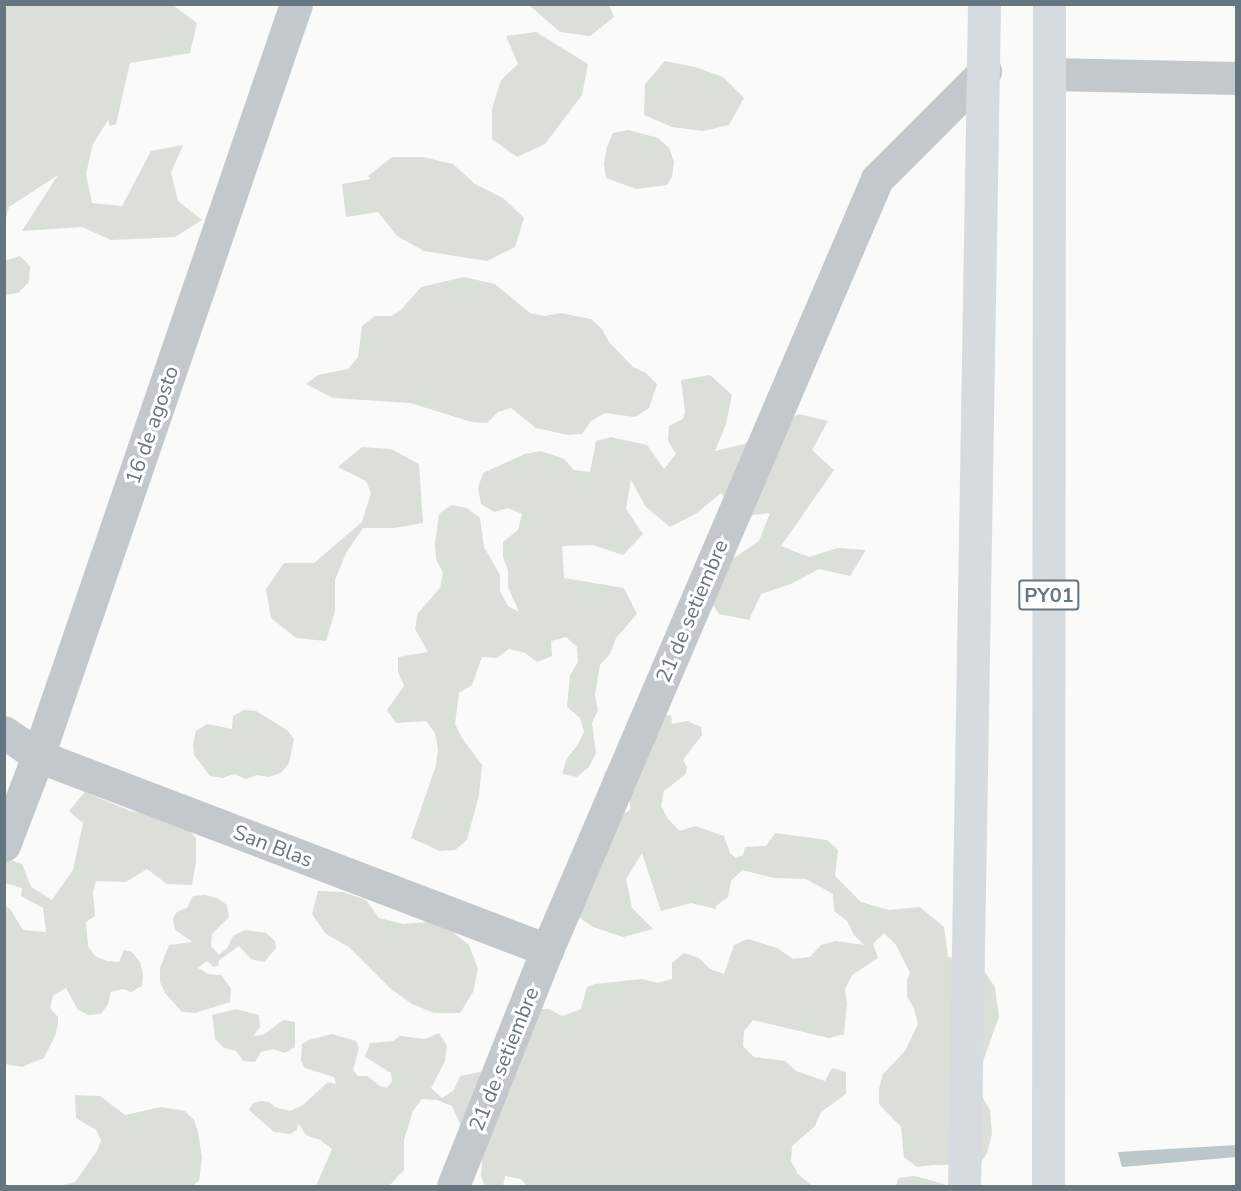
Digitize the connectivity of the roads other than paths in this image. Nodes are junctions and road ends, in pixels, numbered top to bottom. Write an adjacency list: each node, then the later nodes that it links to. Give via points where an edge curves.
1 (296, 4): 8 (street, 16 de agosto)
2 (984, 4): 4 (highway)
3 (1049, 4): 5 (highway, PY01)
4 (985, 71): 10 (street, 21 de setiembre, via 877,179); 12 (highway)
5 (1049, 74): 6 (street); 13 (highway, PY01)
6 (1236, 78)
7 (4, 732): 8 (street, San Blas)
8 (38, 756): 9 (street, 16 de agosto); 10 (street, San Blas)
9 (4, 845)
10 (547, 950): 11 (street, 21 de setiembre)
11 (453, 1186)
12 (964, 1186)
13 (1048, 1186)

